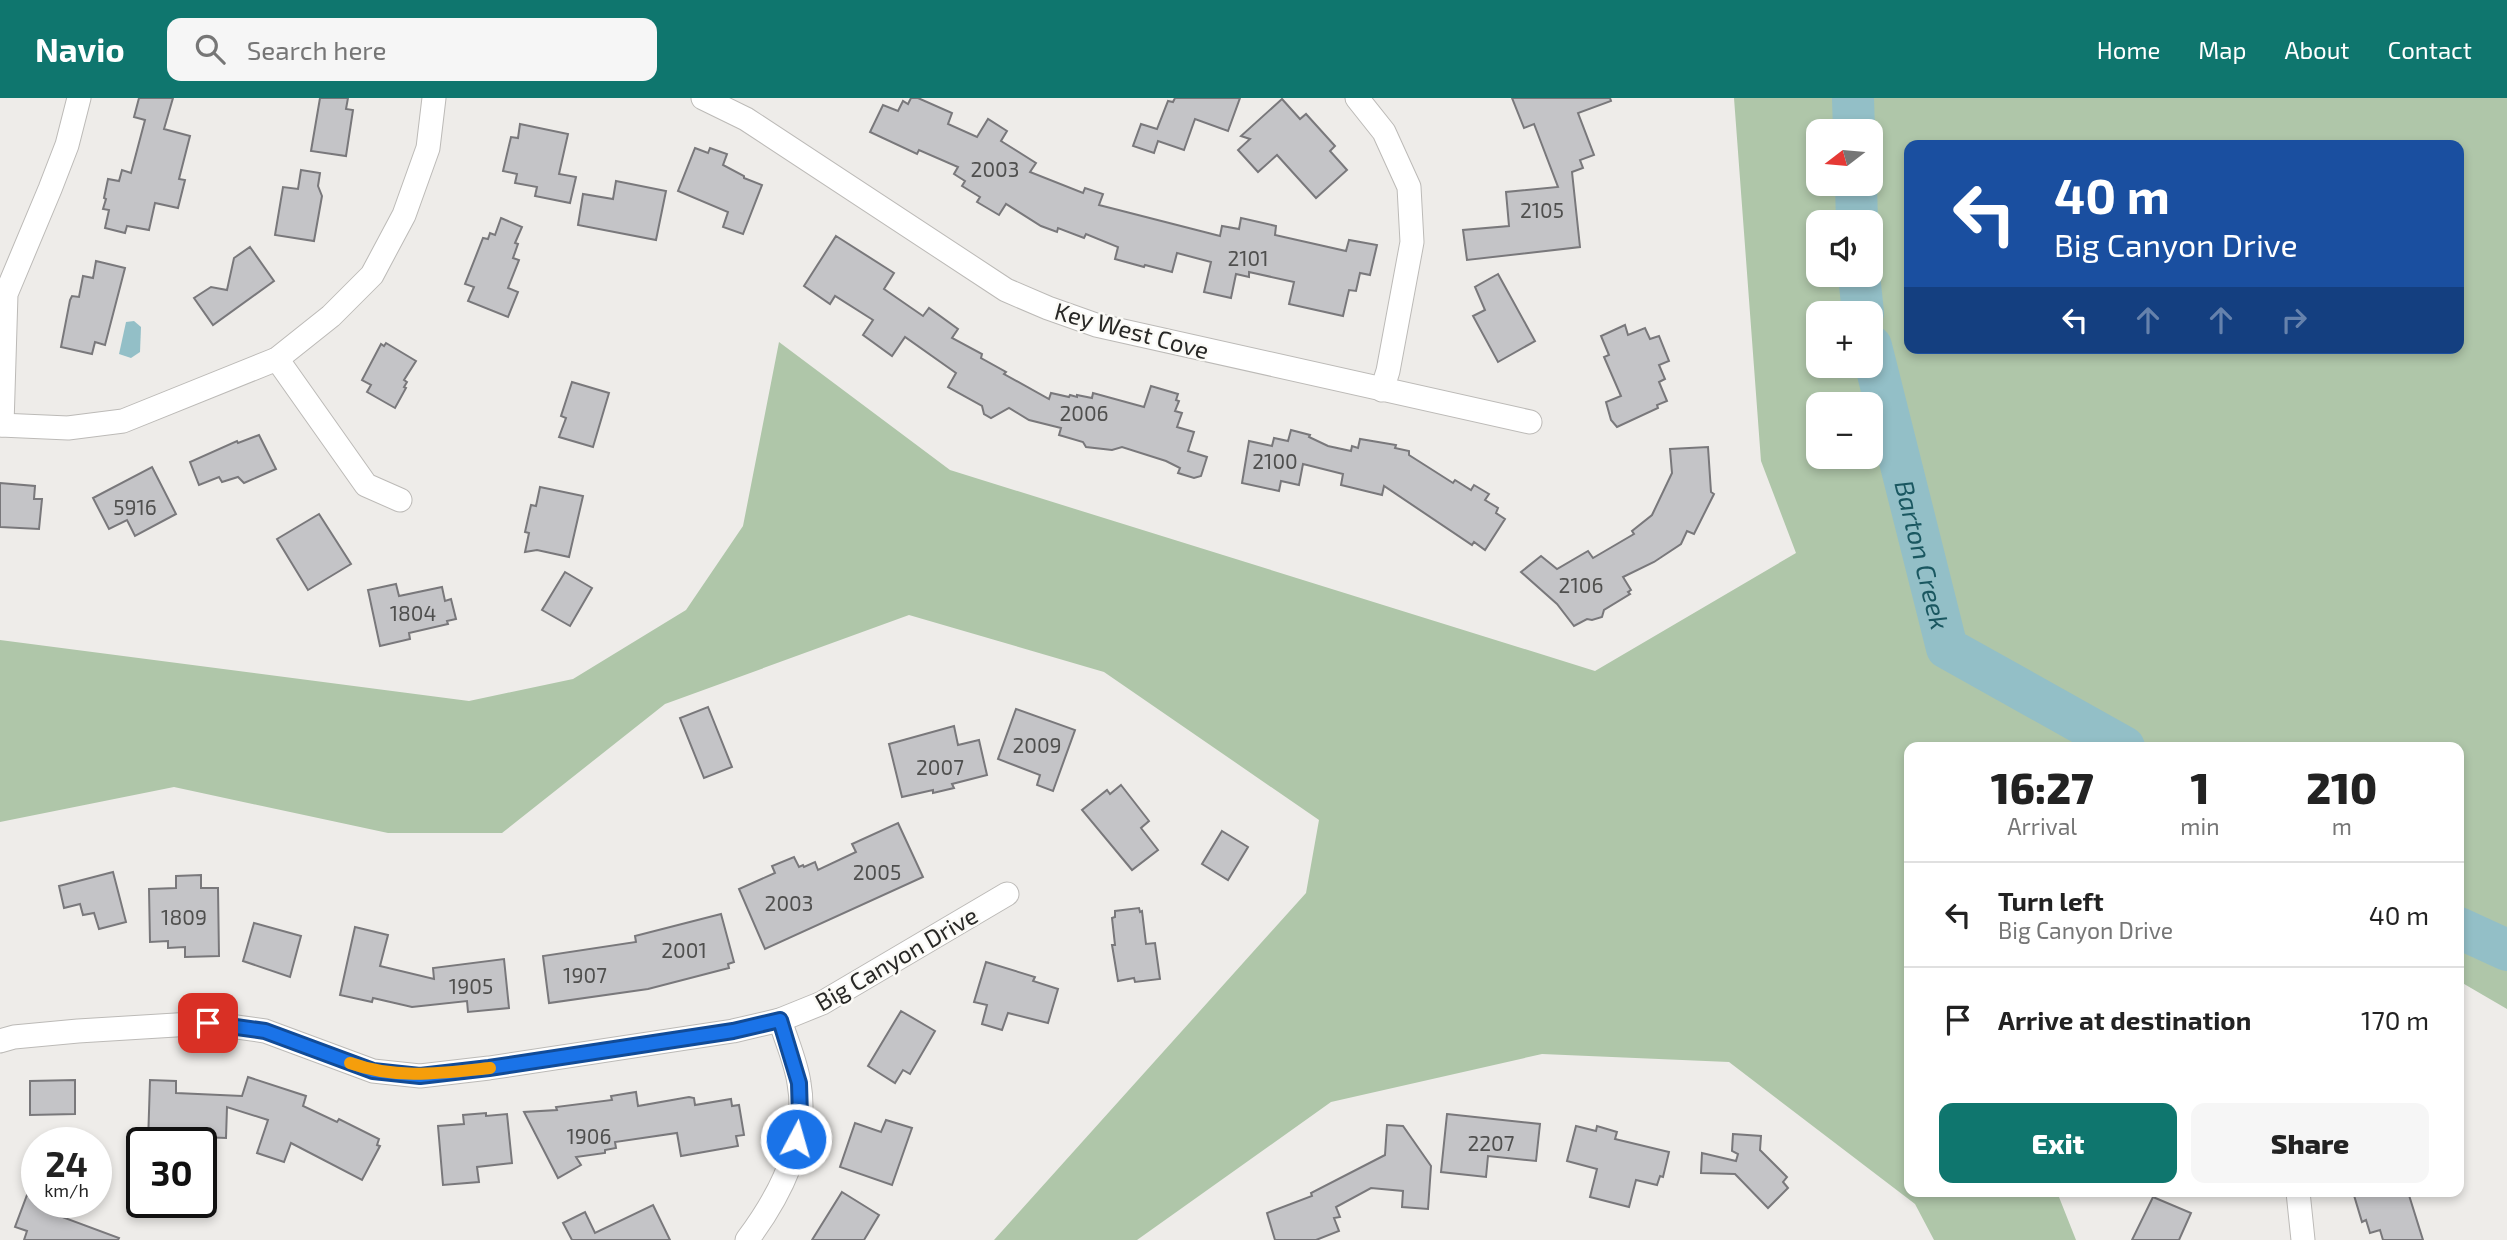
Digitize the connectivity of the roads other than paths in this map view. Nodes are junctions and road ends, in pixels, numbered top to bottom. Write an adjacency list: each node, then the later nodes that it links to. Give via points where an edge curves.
1 (79, 98): 8 (street, via 67,145 6,294)
2 (434, 98): 5 (street, via 428,148 404,215 372,275 331,316)
3 (703, 98): 6 (street, Key West Cove, via 746,118 1006,290 1096,325)
4 (1357, 98): 6 (street, via 1384,132 1409,187 1412,242)
5 (277, 359): 8 (street, via 123,421 68,428); 9 (street, via 366,485)
6 (1381, 390): 7 (street, Key West Cove)
7 (1530, 422)
8 (1, 425)
9 (400, 500)
10 (1007, 894): 11 (street, Big Canyon Drive, via 822,1003)
11 (780, 1020): 12 (street, Big Canyon Drive, via 733,1031 420,1076 373,1071 265,1031 208,1023); 14 (street, via 799,1083 800,1117 792,1161 770,1210)
12 (0, 1041)
13 (2299, 1197): 15 (street)
14 (747, 1240)
15 (2303, 1240)

